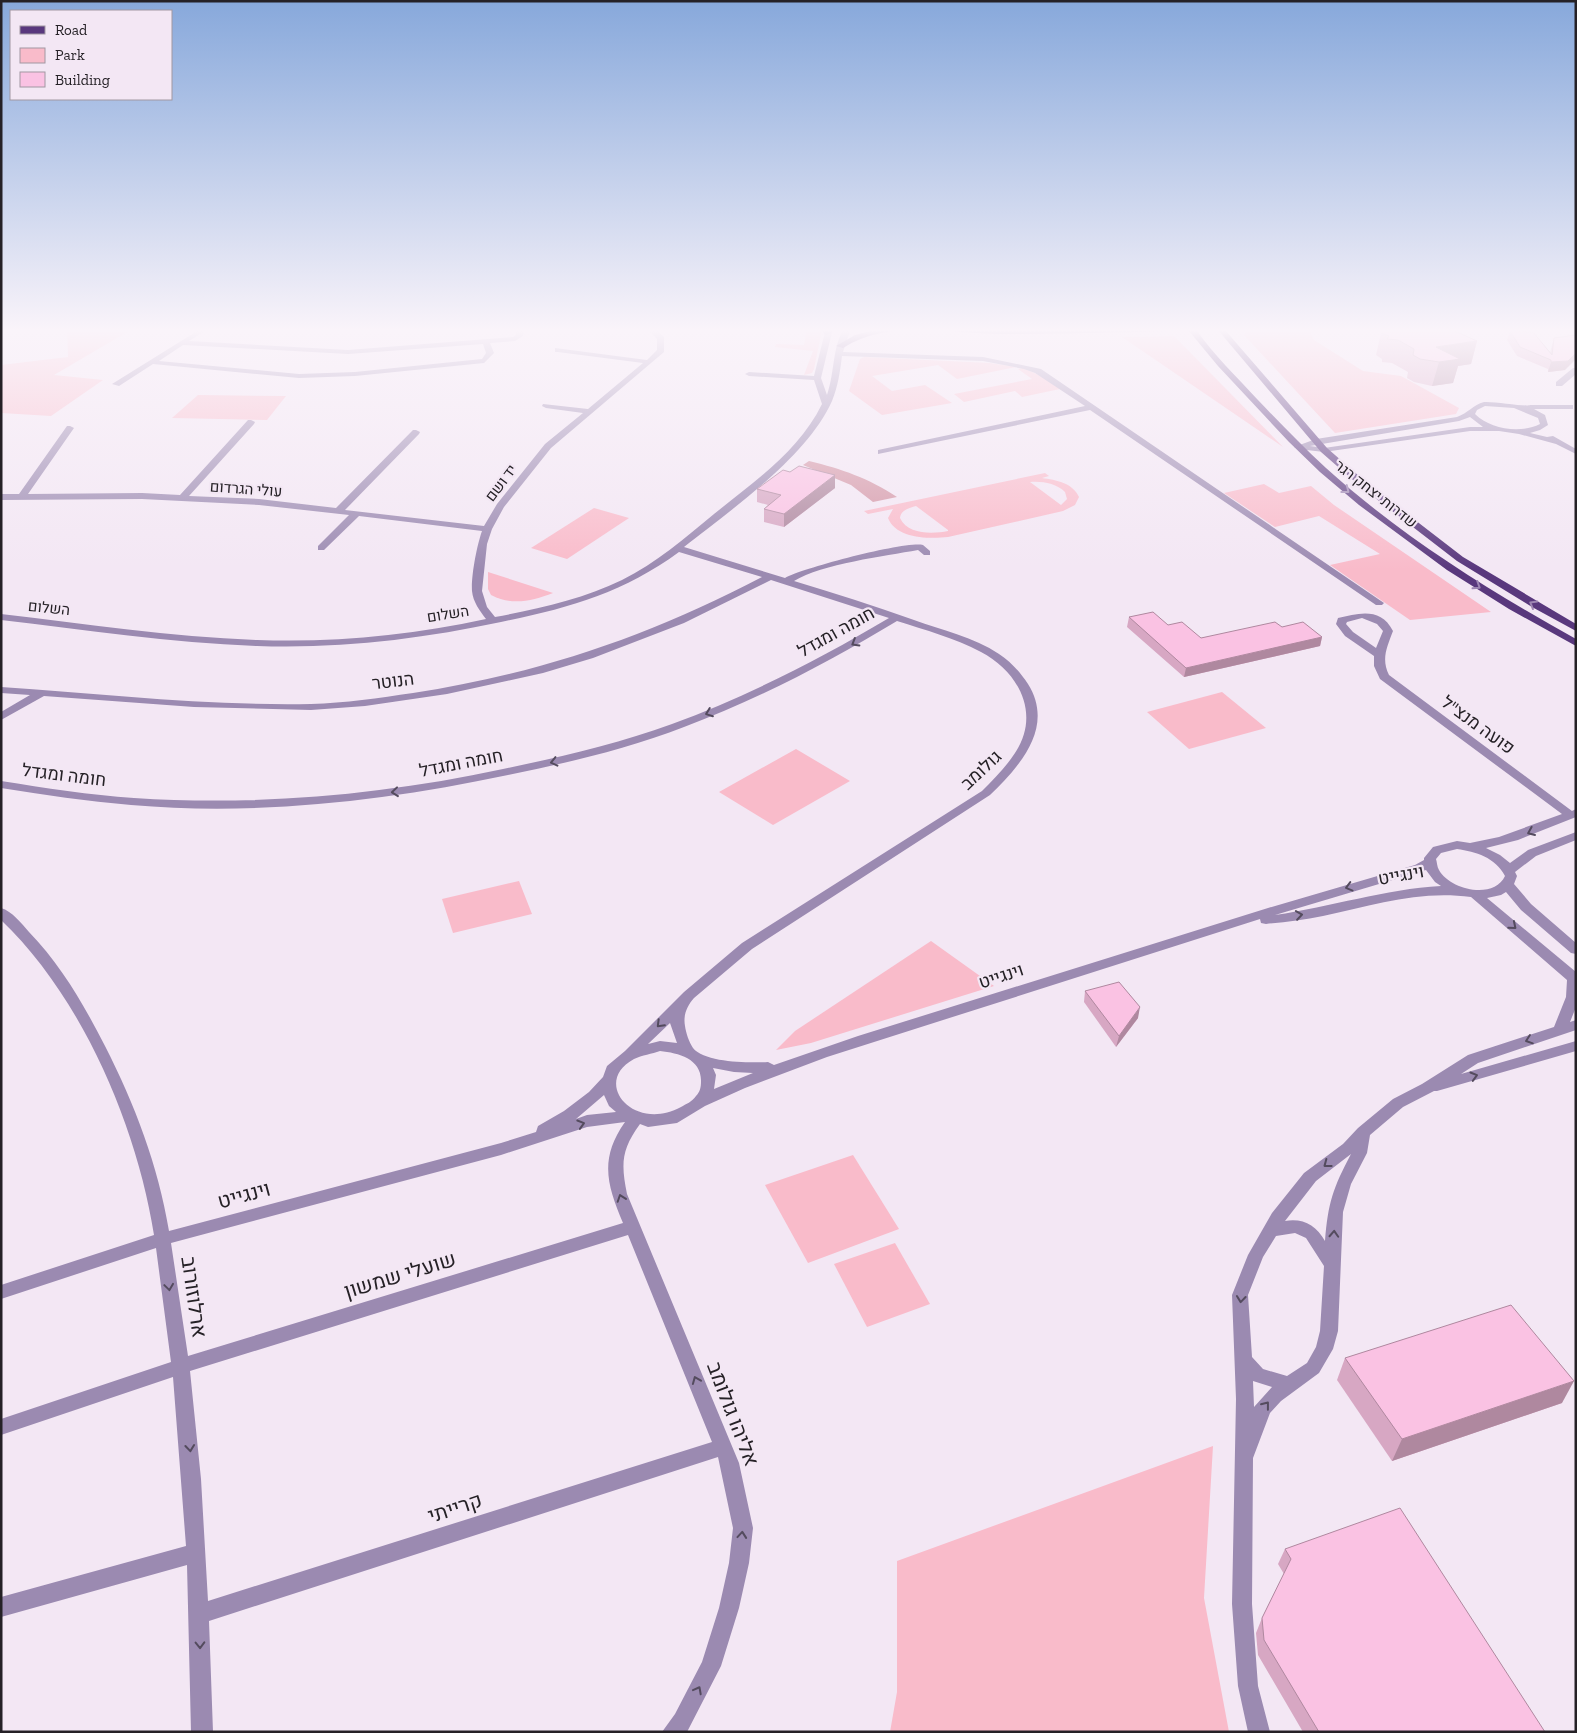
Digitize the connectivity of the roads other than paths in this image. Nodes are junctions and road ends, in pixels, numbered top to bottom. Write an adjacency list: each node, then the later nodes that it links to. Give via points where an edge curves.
1 (570, 409): 11 (street)
2 (591, 409): 11 (street, יד ושם)
3 (823, 409): 32 (street, השלום, via 808,433 780,463)
4 (1084, 409): 23 (street)
5 (1096, 409): 36 (street)
6 (1263, 409): 21 (main road, שדרות יצחק רגר)
7 (1289, 409): 19 (main road, שדרות יצחק רגר)
8 (1473, 409): 12 (street)
9 (1526, 409): 14 (street, via 1536,412)
10 (1566, 409): 14 (street, via 1550,413)
11 (588, 411): 30 (street, יד ושם, via 548,446 500,506)
12 (1471, 414): 16 (street, via 1480,422); 19 (street, via 1459,419)
13 (251, 422): 27 (street)
14 (1542, 424): 17 (street, via 1523,431); 20 (street, via 1548,437)
15 (70, 428): 25 (street)
16 (1499, 429): 17 (street); 22 (street, via 1470,429)
17 (1511, 431): 20 (street)
18 (416, 432): 28 (street)
19 (1316, 441): 21 (street); 22 (main road, שדרות יצחק רגר)
20 (1556, 442): 24 (street)
21 (1298, 447): 22 (street); 41 (main road, שדרות יצחק רגר, one-way to 41, via 1334,480 1441,562 1511,607)
22 (1324, 450): 40 (main road, שדרות יצחק רגר, one-way to 22, via 1501,585 1440,544)
23 (881, 452)
24 (1576, 452)
25 (22, 496): 26 (street, עולי הגרדום); 27 (street, עולי הגרדום)
26 (1, 497)
27 (182, 498): 28 (street, עולי הגרדום)
28 (339, 511): 29 (street, עולי הגרדום)
29 (356, 514): 30 (street, עולי הגרדום); 31 (street)
30 (487, 529): 39 (street, יד ושם, via 482,544 477,592 482,607)
31 (321, 548)
32 (677, 548): 34 (street, גולומב); 39 (street, השלום, via 613,588 566,604)
33 (927, 553): 35 (street, via 920,547 910,549 801,572)
34 (769, 577): 35 (street, גולומב); 44 (street, הנוטר, via 706,611 608,650 534,672 424,694 313,707 254,707)
35 (786, 582): 37 (street, גולומב)
36 (1379, 603)
37 (897, 617): 46 (street, חומה ומגדל, one-way to 46, via 840,652 787,679 678,726 620,745 456,784 297,802 220,804 130,801); 59 (street, גולומב, via 982,649 1001,659 1015,674 1028,692 1033,713 1032,731 1022,754 1008,772 974,802 747,946)
38 (1, 618): 39 (street, השלום, via 185,638 279,643 399,636)
39 (493, 621)
40 (1576, 628)
41 (1576, 643)
42 (1379, 655): 42 (street, via 1388,631 1383,623 1362,615 1342,620 1343,628); 47 (street, פועה מנצ"ל, via 1384,677)
43 (1, 690): 44 (street, הנוטר)
44 (42, 693): 45 (street)
45 (1, 717)
46 (1, 784)
47 (1573, 814): 49 (street, one-way to 49, via 1520,836)
48 (1576, 836): 51 (street, via 1532,853)
49 (1470, 847): 50 (street, via 1437,850); 51 (street, via 1494,856)
50 (1429, 863): 53 (street, via 1434,874); 56 (street, וינגייט, one-way to 56)
51 (1509, 870): 52 (street)
52 (1508, 886): 54 (street, via 1495,893); 57 (street, via 1526,907)
53 (1458, 890): 54 (street); 56 (street, וינגייט, one-way to 53, via 1328,911 1407,892 1437,888)
54 (1476, 894): 58 (street, one-way to 58)
55 (1, 912): 74 (street, ארלוזורוב, via 17,926 63,982 122,1094 147,1168)
56 (1234, 924): 65 (street, וינגייט)
57 (1576, 950)
58 (1575, 979): 61 (street, via 1574,997)
59 (689, 995): 63 (street, one-way to 63); 64 (street, via 677,1012 677,1027)
60 (1576, 1025): 61 (street)
61 (1560, 1029): 67 (street, one-way to 67, via 1473,1059)
62 (1576, 1046): 67 (street, one-way to 62)
63 (631, 1053): 64 (street, via 660,1046 675,1047); 66 (street, via 612,1070)
64 (693, 1054): 65 (street, וינגייט, via 715,1065 742,1069); 68 (street, via 706,1067 709,1078 708,1091)
65 (781, 1067): 68 (street, וינגייט)
66 (608, 1081): 69 (street, via 612,1101 620,1110); 71 (street, וינגייט, via 577,1110)
67 (1427, 1088): 70 (street, via 1398,1103)
68 (700, 1102): 69 (street, via 688,1112 672,1118)
69 (634, 1117): 71 (street, וינגייט, one-way to 69, via 587,1121); 72 (street, אליהו גולומב, one-way to 69, via 619,1194 614,1168 615,1154)
70 (1363, 1132): 73 (street, one-way to 73, via 1310,1177); 75 (street, one-way to 70, via 1335,1212 1343,1184 1359,1153)
71 (501, 1150): 74 (street, וינגייט)
72 (633, 1227): 78 (street, שועלי שמשון); 81 (street, אליהו גולומב, one-way to 72)
73 (1271, 1230): 75 (street, via 1296,1226 1312,1232); 77 (street, one-way to 77, via 1256,1255 1240,1295)
74 (163, 1238): 76 (street, וינגייט); 78 (street, ארלוזורוב, one-way to 78)
75 (1332, 1265): 79 (street, via 1329,1330 1324,1349 1313,1368)
76 (1, 1292)
77 (1243, 1360): 79 (street, via 1257,1375); 82 (street)
78 (181, 1366): 80 (street, שועלי שמשון); 83 (street, ארלוזורוב, one-way to 83)
79 (1290, 1385): 82 (street, one-way to 79, via 1262,1409)
80 (1, 1427)
81 (724, 1447): 85 (street, קרייתי); 87 (street, אליהו גולומב, one-way to 81, via 711,1666 739,1563 743,1528 737,1490)
82 (1244, 1467): 88 (street, via 1242,1604 1248,1686)
83 (197, 1553): 84 (street); 85 (street, ארלוזורוב)
84 (1, 1607)
85 (200, 1614): 86 (street, ארלוזורוב, one-way to 86)
86 (202, 1732)
87 (673, 1732)
88 (1259, 1732)

